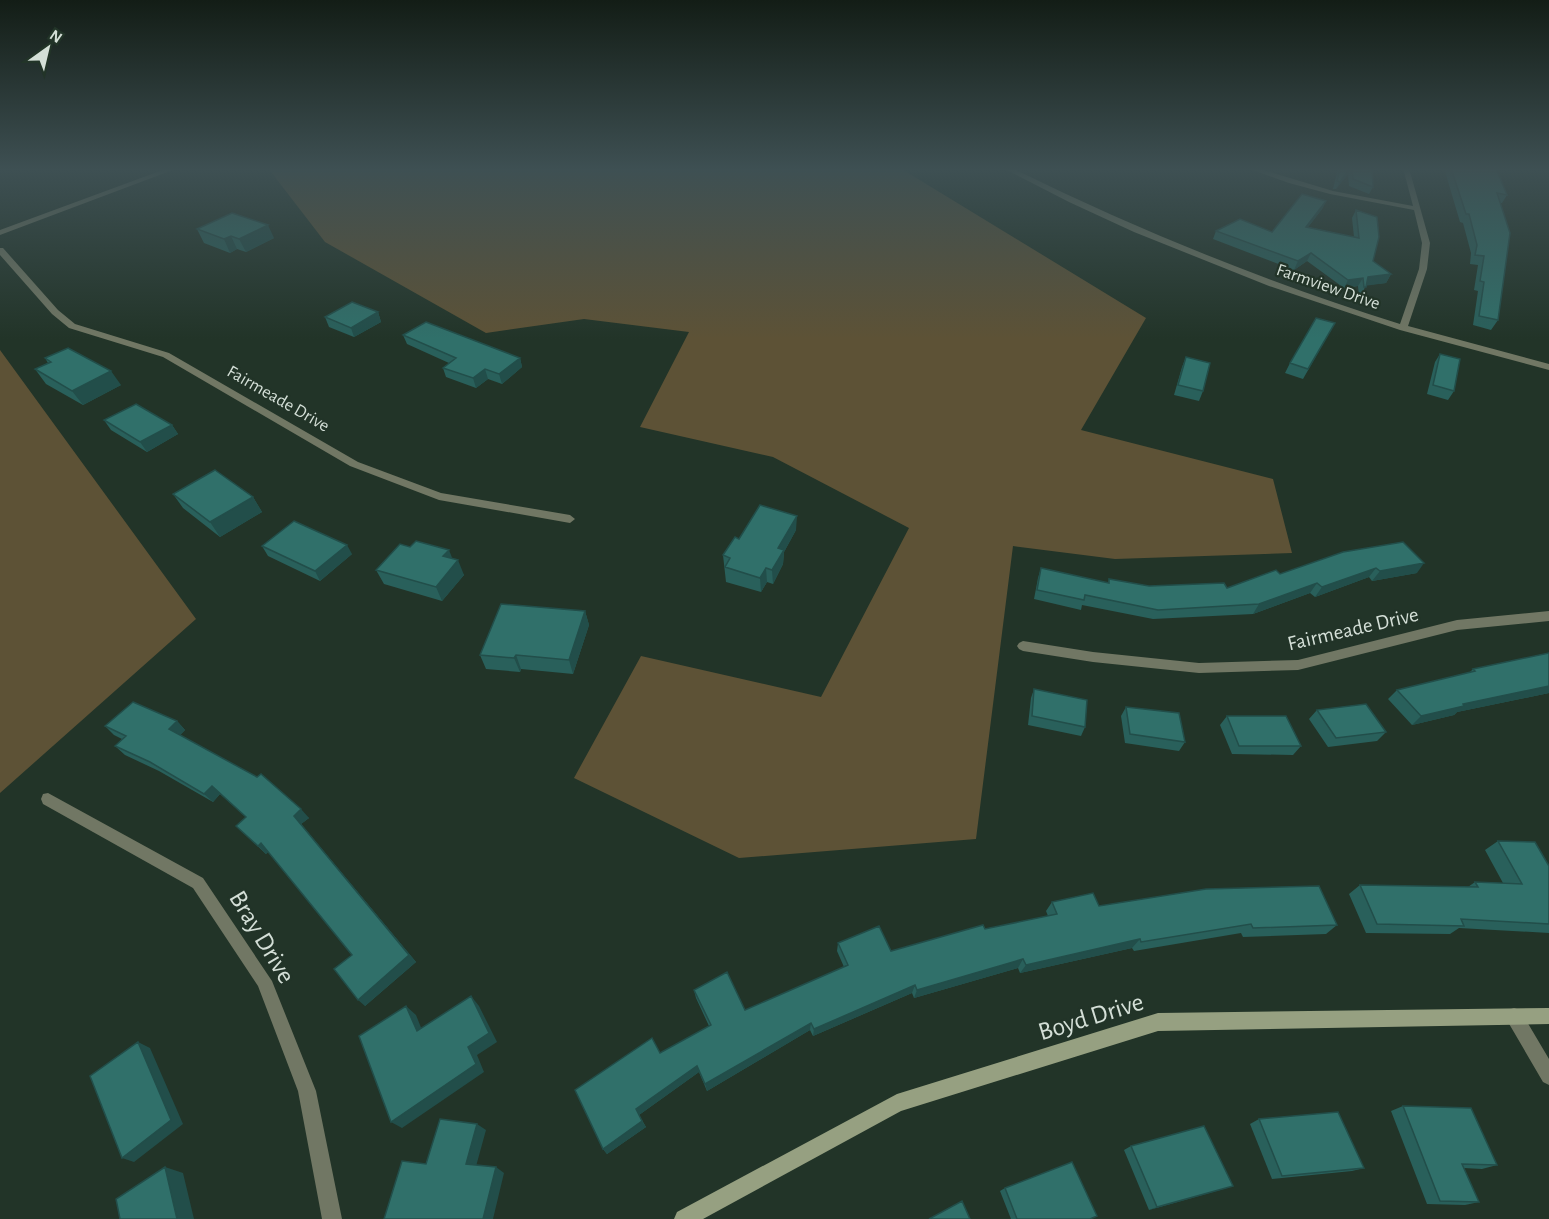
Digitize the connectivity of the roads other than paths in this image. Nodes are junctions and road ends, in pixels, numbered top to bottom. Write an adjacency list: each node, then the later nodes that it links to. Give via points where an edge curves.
1 (22, 225): 4 (street)
2 (1128, 225): 6 (street, Farmview Drive, via 1234,271)
3 (1422, 225): 6 (street, via 1426,243 1423,269)
4 (0, 233)
5 (0, 250): 8 (street, Fairmeade Drive, via 72,326 166,355 354,464 439,496)
6 (1403, 328): 7 (street, Farmview Drive)
7 (1549, 367)
8 (570, 519)
9 (1549, 616): 10 (street, Fairmeade Drive, via 1457,625 1298,665 1198,668)
10 (1023, 646)
11 (48, 799): 15 (street, Bray Drive, via 198,883 251,961 264,981 307,1091)
12 (1514, 1016): 13 (street, Boyd Drive); 14 (street); 16 (street, Boyd Drive, via 1158,1022 897,1103)
13 (1549, 1016)
14 (1549, 1076)
15 (332, 1219)
16 (684, 1219)

